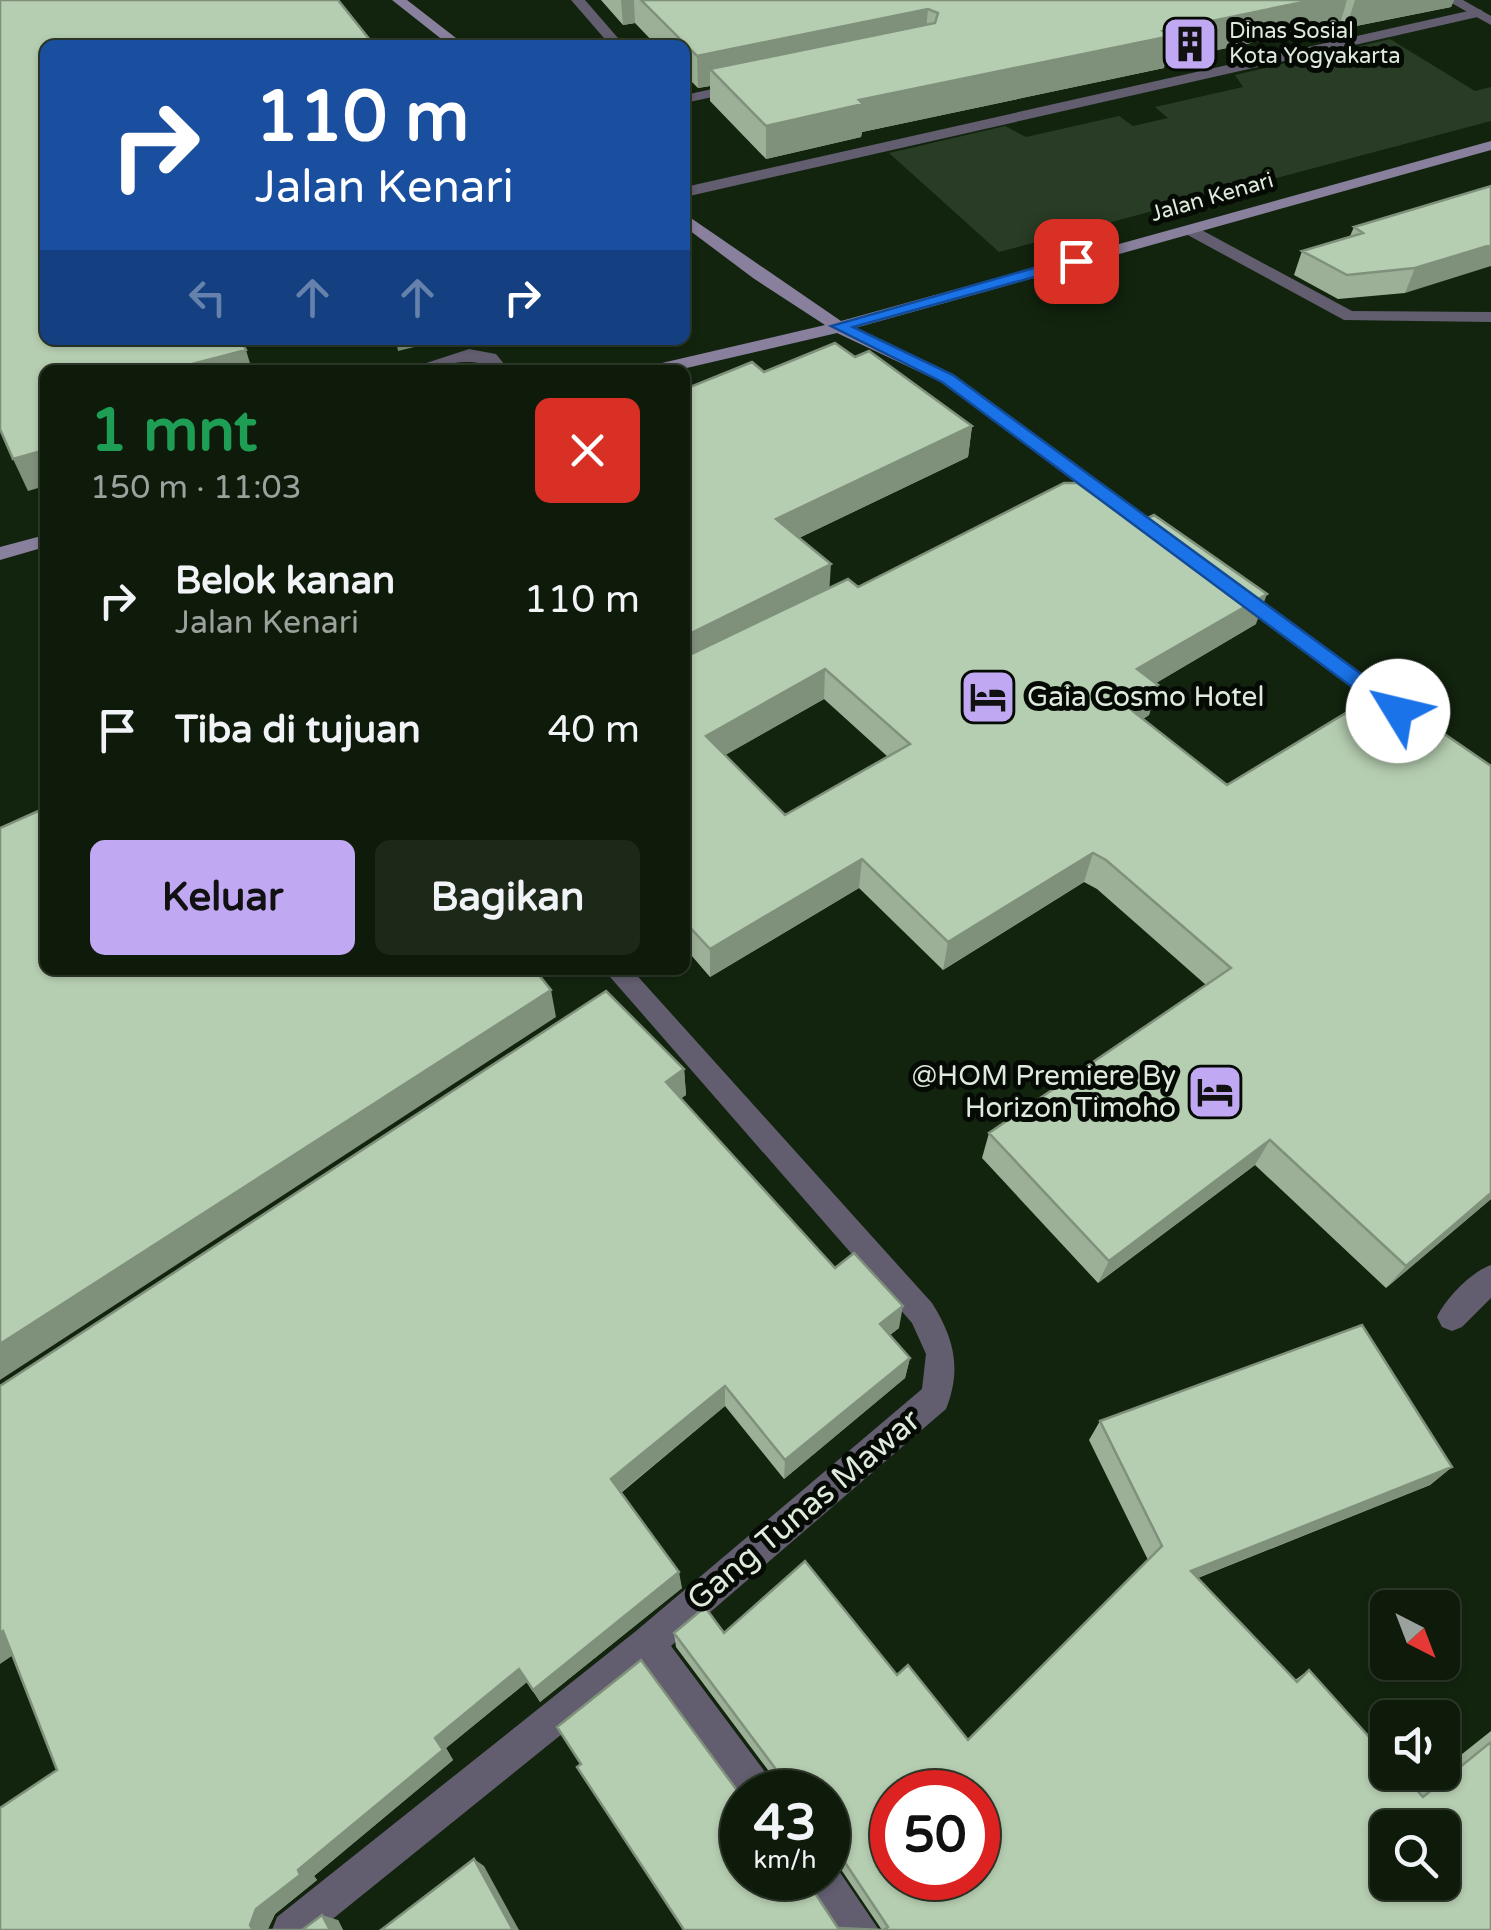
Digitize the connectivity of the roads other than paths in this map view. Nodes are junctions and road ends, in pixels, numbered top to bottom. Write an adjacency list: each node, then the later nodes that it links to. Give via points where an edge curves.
1 (399, 0): 5 (main road)
2 (578, 0): 6 (street)
3 (1454, 0): 4 (street)
4 (1484, 17): 10 (street)
5 (451, 40)
6 (614, 40)
7 (759, 83): 8 (street)
8 (690, 98)
9 (1491, 145): 12 (main road, Jalan Kenari)
10 (690, 191)
11 (690, 223): 14 (main road)
12 (1190, 230): 13 (street, via 1350,316); 14 (main road, Jalan Kenari)
13 (1491, 317)
14 (839, 326): 17 (main road, Jalan Kenari); 19 (main road, via 948,378 1073,482)
15 (431, 365): 16 (street, via 469,354)
16 (496, 365)
17 (676, 365)
18 (40, 542): 20 (main road)
19 (1178, 548)
20 (0, 552)
21 (1210, 572): 22 (main road)
22 (1414, 722)
23 (621, 984): 26 (street, Gang Tunas Mawar, via 922,1313 940,1342 944,1366 935,1398)
24 (1491, 1278): 25 (street)
25 (1452, 1317)
26 (648, 1643): 27 (street); 29 (street, Gang Tunas Mawar)
27 (743, 1770)
28 (838, 1900): 30 (street)
29 (290, 1930)
30 (861, 1930)

